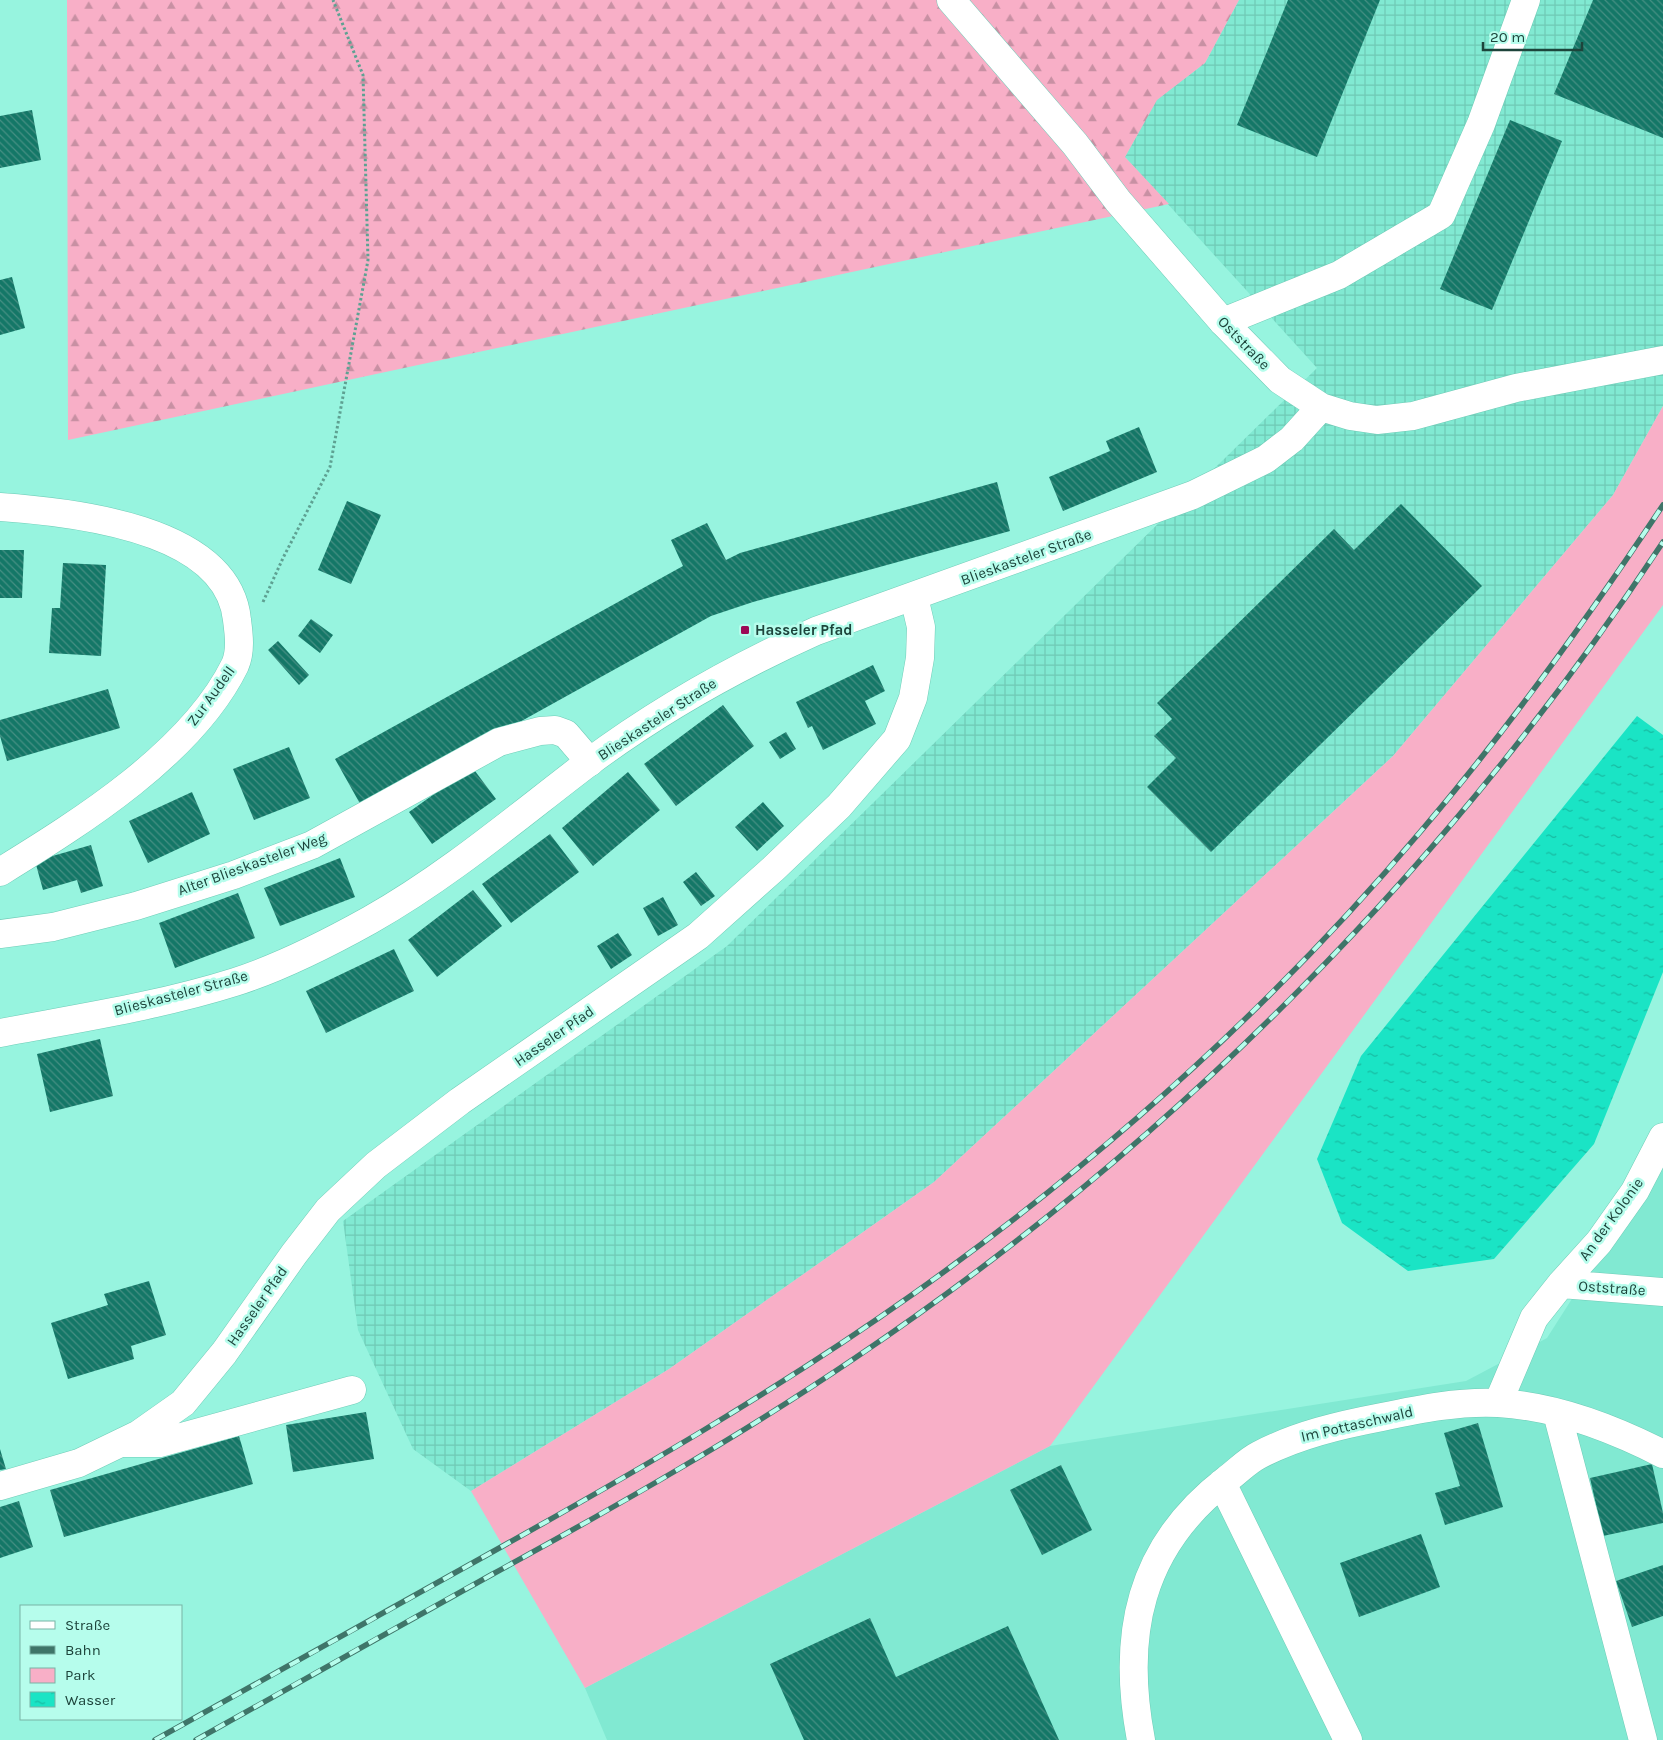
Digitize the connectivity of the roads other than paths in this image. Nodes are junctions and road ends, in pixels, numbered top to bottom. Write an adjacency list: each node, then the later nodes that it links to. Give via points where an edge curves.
1 (951, 0): 3 (street, Oststraße)
2 (1526, 0): 3 (street, via 1481,124 1441,215 1339,275)
3 (1223, 322): 5 (street, Oststraße, via 1280,380)
4 (1663, 360): 5 (street, Oststraße, via 1516,388 1413,416 1377,420)
5 (1322, 407): 7 (street, Blieskasteler Straße, via 1292,439 1266,459 1194,495)
6 (0, 507): 9 (street, Zur Audell, via 109,521 196,555 218,574 229,592 237,612 240,642 236,662 198,720 147,770 65,832)
7 (914, 597): 8 (street, Blieskasteler Straße, via 816,631 757,657 681,701); 18 (street, Hasseler Pfad, via 921,627 913,698 897,739 839,806 698,936 460,1101 376,1165 328,1210 183,1404)
8 (590, 762): 10 (street, Alter Blieskasteler Weg, via 566,734 555,730 499,742 312,845 234,875 136,906 53,926); 11 (street, Blieskasteler Straße, via 456,865 372,919 310,951 237,981 162,1001)
9 (0, 872)
10 (0, 934)
11 (0, 1033)
12 (1663, 1137): 13 (street, An der Kolonie, via 1635,1191 1599,1242)
13 (1560, 1284): 14 (street, Oststraße); 16 (street, An der Kolonie, via 1534,1318)
14 (1663, 1292)
15 (352, 1390): 18 (street, Hasseler Pfad, via 160,1443)
16 (1498, 1403): 17 (street, Im Pottaschwald); 20 (street, Im Pottaschwald, via 1437,1406 1356,1421 1296,1438 1257,1456)
17 (1556, 1413): 19 (street, Im Pottaschwald, via 1625,1435); 24 (street)
18 (120, 1443): 21 (street, Hasseler Pfad, via 79,1463)
19 (1663, 1454)
20 (1222, 1482): 22 (street, Im Pottaschwald, via 1195,1505 1162,1549 1141,1598 1132,1657); 23 (street)
21 (0, 1486)
22 (1140, 1740)
23 (1348, 1740)
24 (1643, 1740)

